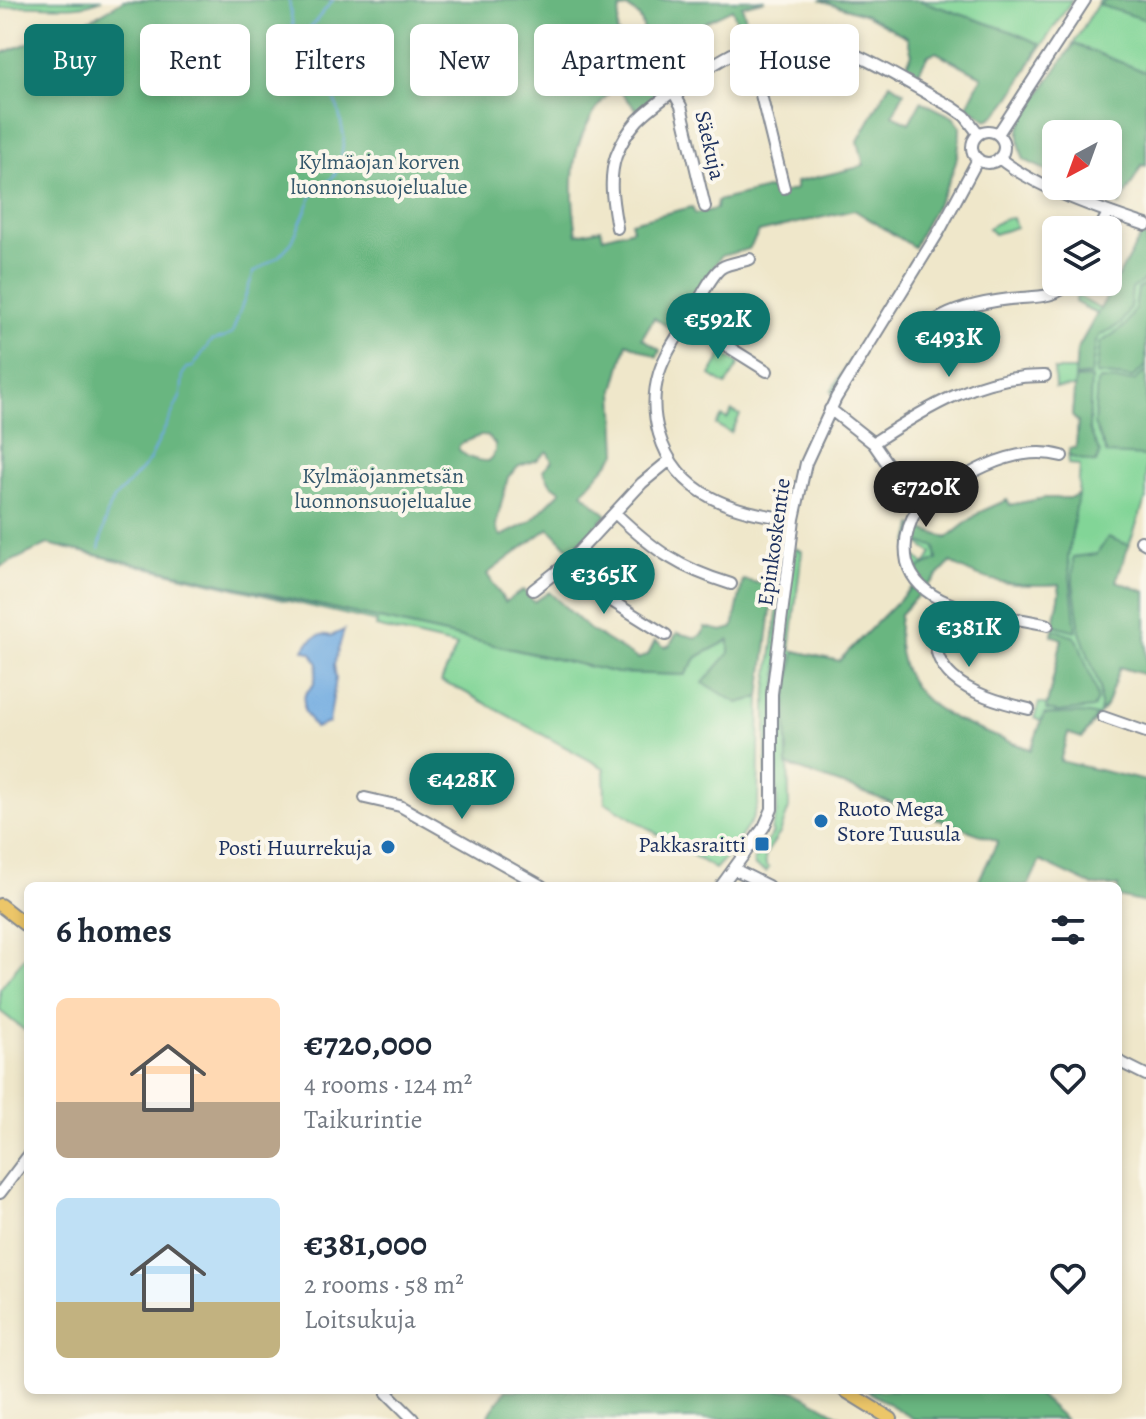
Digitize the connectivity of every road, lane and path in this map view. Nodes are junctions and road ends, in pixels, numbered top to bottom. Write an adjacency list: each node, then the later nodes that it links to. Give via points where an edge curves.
1 (1085, 0): 7 (street)
2 (859, 59): 6 (street, via 955,109)
3 (670, 96): 15 (street, via 637,122 616,155 611,192)
4 (676, 96): 11 (street, Säekuja)
5 (761, 96): 10 (street)
6 (978, 133): 7 (street); 9 (street, Epinkoskentie, via 971,149)
7 (998, 134): 8 (street, via 1004,148)
8 (999, 158): 9 (street, via 988,163); 12 (street)
9 (978, 159): 22 (street, Epinkoskentie)
10 (784, 188)
11 (705, 207)
12 (1108, 213): 13 (street); 14 (street)
13 (1106, 216)
14 (1146, 225)
15 (617, 228)
16 (750, 259): 18 (street, via 718,271)
17 (1050, 296): 19 (street, via 977,305 935,321)
18 (687, 321): 20 (street); 25 (street, via 663,362 655,395 656,422)
19 (945, 342)
20 (767, 371)
21 (1045, 376): 23 (street, via 999,380 963,391)
22 (830, 409): 23 (street); 28 (street, Epinkoskentie, via 806,463)
23 (873, 443): 26 (street)
24 (1062, 456): 26 (street, via 1048,452 991,463)
25 (670, 460): 27 (street); 28 (street, via 693,487 718,502)
26 (918, 508): 32 (street, via 906,537 908,566 920,586)
27 (616, 514): 29 (street); 30 (street, via 674,562)
28 (794, 519): 39 (street, Epinkoskentie, via 772,694 772,809)
29 (570, 561): 31 (street); 34 (street, via 610,600)
30 (731, 584)
31 (533, 590)
32 (942, 602): 33 (street); 35 (street, via 933,632 945,670 968,688)
33 (1048, 625)
34 (666, 635)
35 (1029, 709)
36 (1103, 717): 37 (street)
37 (1146, 732)
38 (365, 798): 40 (street, via 400,806)
39 (734, 869): 41 (street); 42 (street)
40 (535, 882)
41 (724, 882)
42 (760, 882)
43 (0, 905): 44 (main road)
44 (24, 924)
45 (1122, 1063): 46 (street)
46 (1146, 1075)
47 (24, 1161): 48 (street)
48 (0, 1193)
49 (390, 1394): 51 (street)
50 (850, 1394): 52 (main road)
51 (413, 1419)
52 (891, 1419)

